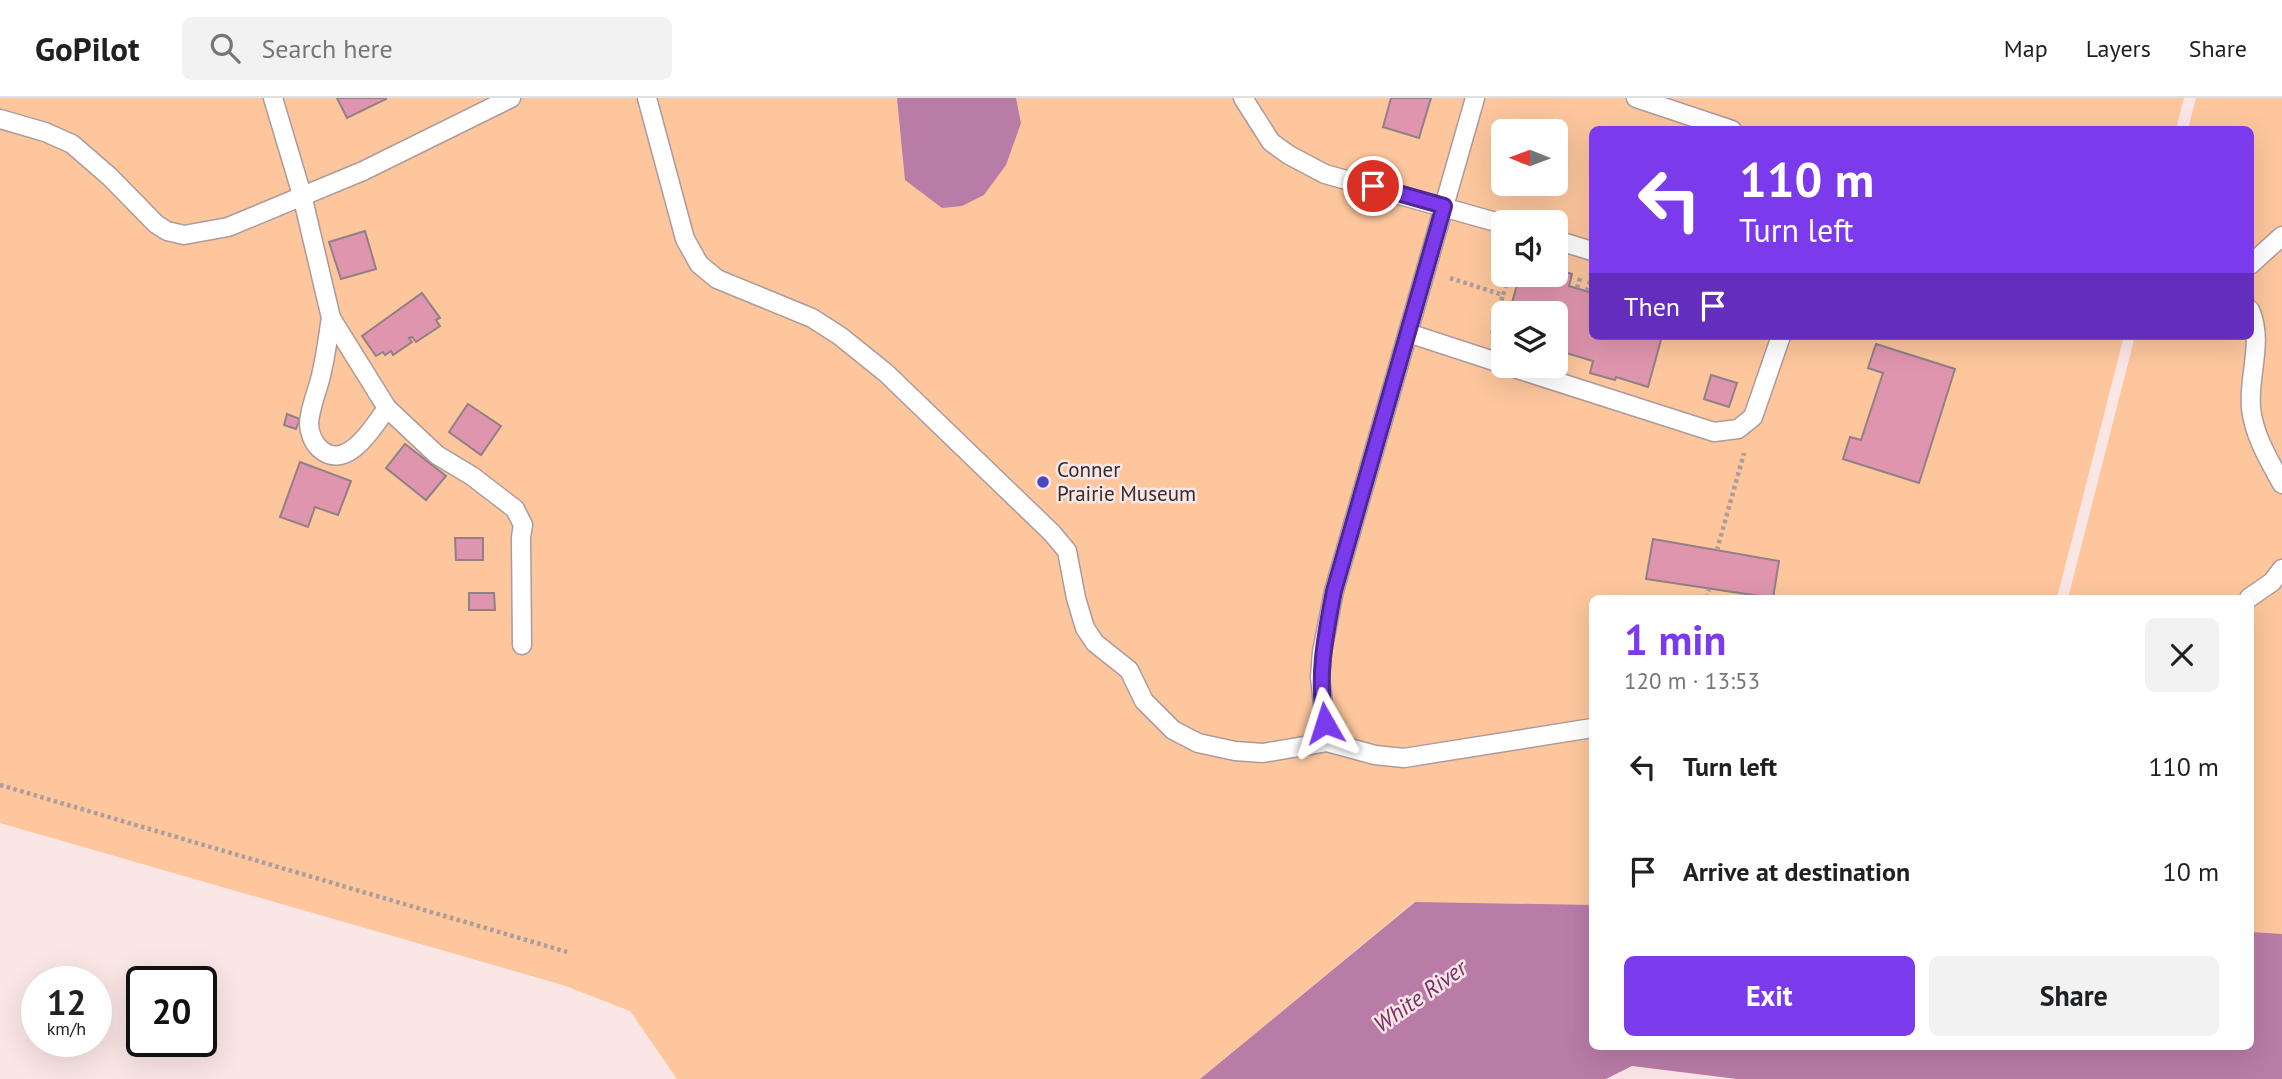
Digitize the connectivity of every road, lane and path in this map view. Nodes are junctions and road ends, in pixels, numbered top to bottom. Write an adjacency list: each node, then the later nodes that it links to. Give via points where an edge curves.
1 (273, 98): 9 (lane)
2 (510, 98): 9 (lane, via 363,171)
3 (647, 98): 38 (lane, via 685,239 699,264 717,279 812,318 839,336 886,373 1052,533 1067,551 1085,628 1095,643 1129,670 1156,714 1173,730 1198,743 1235,751 1264,753)
4 (1243, 98): 10 (lane, via 1271,142 1289,155 1325,174)
5 (1475, 98): 10 (lane)
6 (1636, 98): 8 (lane)
7 (0, 119): 9 (lane, via 72,144 167,231 184,235 228,227)
8 (1720, 126)
9 (302, 195): 22 (lane)
10 (1444, 206): 11 (lane); 16 (lane)
11 (1491, 220)
12 (2282, 236): 15 (lane)
13 (1568, 244): 14 (lane)
14 (1589, 250)
15 (2254, 261)
16 (1426, 271): 20 (path); 24 (lane)
17 (1589, 285): 19 (path)
18 (1506, 287): 20 (path)
19 (1587, 291)
20 (1503, 295): 21 (path)
21 (1501, 301)
22 (331, 318): 28 (lane); 28 (lane, via 309,424 314,443 328,454 351,451)
23 (2254, 319): 30 (lane, via 2251,407 2262,447)
24 (1408, 333): 26 (lane); 38 (lane, via 1334,591 1320,677)
25 (1780, 340): 29 (lane)
26 (1491, 360)
27 (1545, 378): 29 (lane, via 1714,432 1738,429)
28 (387, 408): 36 (lane, via 437,455 515,509 523,525)
29 (1754, 417): 31 (path)
30 (2282, 484)
31 (1717, 550)
32 (2282, 569): 35 (lane)
33 (1709, 589): 34 (path)
34 (1708, 595)
35 (2253, 595)
36 (522, 646)
37 (1589, 727): 38 (lane, via 1404,758)
38 (1327, 742)
39 (0, 785): 40 (path)
40 (567, 953)

